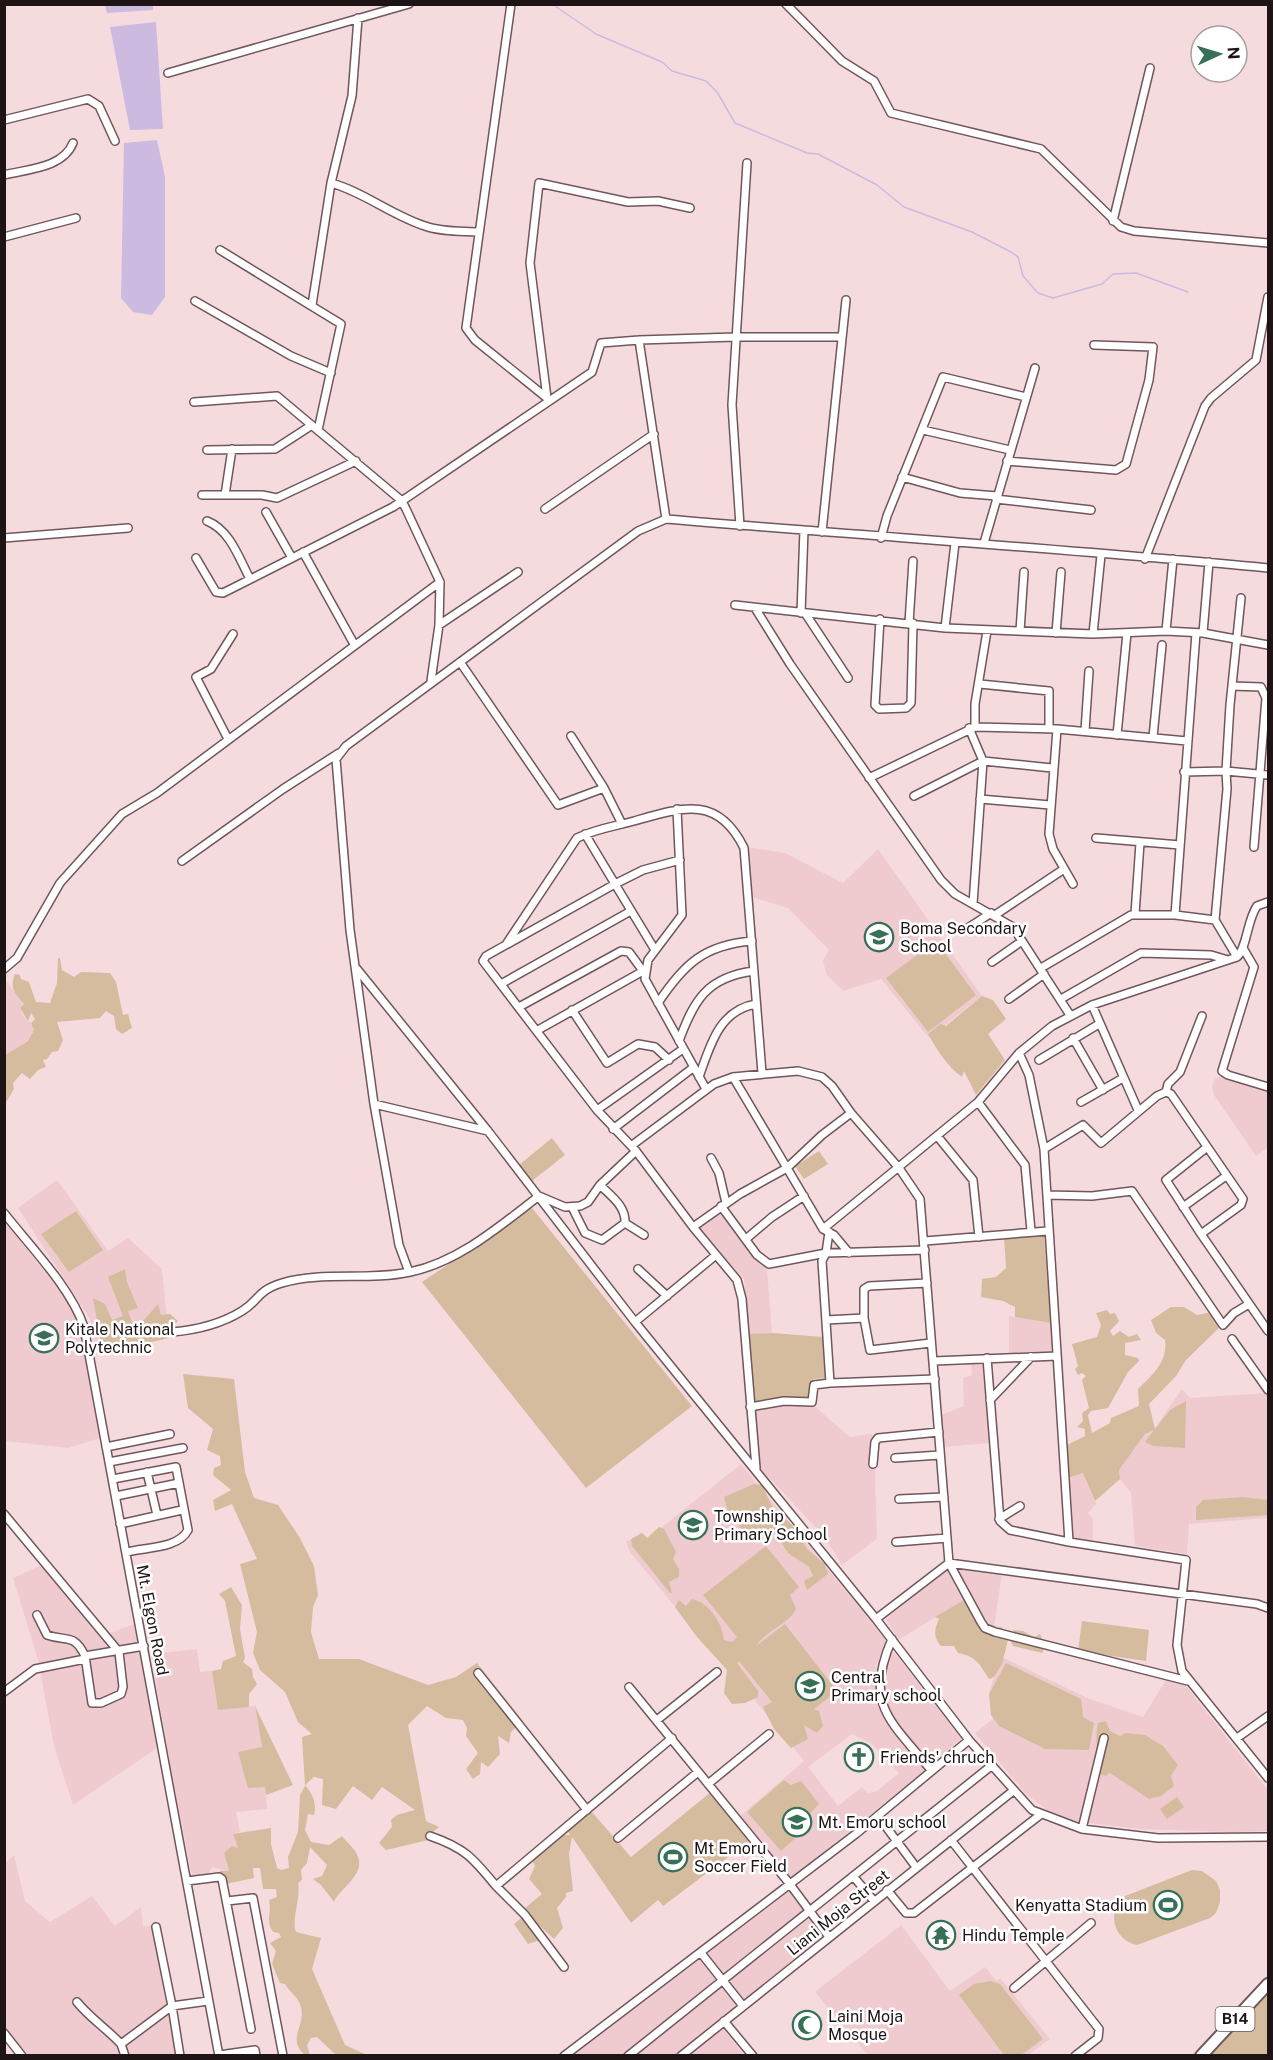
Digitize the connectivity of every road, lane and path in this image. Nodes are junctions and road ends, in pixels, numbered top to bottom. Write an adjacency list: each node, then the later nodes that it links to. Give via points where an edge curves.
1 (409, 4): 4 (street)
2 (511, 4): 16 (street)
3 (786, 4): 15 (street, via 842,61 874,81 891,113 1041,149)
4 (358, 18): 6 (street); 12 (street, via 352,96)
5 (1150, 68): 15 (street)
6 (168, 73)
7 (4, 120): 8 (street, via 88,99 99,106)
8 (115, 141)
9 (73, 143): 11 (street, via 59,161)
10 (747, 164): 24 (street)
11 (4, 175)
12 (330, 183): 16 (street, via 354,189 427,227); 23 (street)
13 (690, 208): 31 (street, via 658,201 628,201 539,183 530,263)
14 (76, 218): 17 (street)
15 (1113, 221): 18 (street, via 1134,231)
16 (477, 232): 31 (street, via 466,330)
17 (4, 237)
18 (1269, 243)
19 (220, 250): 23 (street)
20 (1269, 297): 63 (street, via 1256,360 1205,406)
21 (846, 300): 25 (street)
22 (195, 302): 29 (street)
23 (312, 304): 29 (street, via 341,324)
24 (735, 337): 25 (street); 26 (street); 51 (street, via 732,405)
25 (842, 338): 54 (street)
26 (639, 340): 31 (street, via 601,343 592,372); 35 (street)
27 (1094, 345): 40 (street, via 1153,347 1149,380 1126,464 1116,470)
28 (1035, 368): 30 (street)
29 (331, 374): 33 (street)
30 (1026, 397): 34 (street, via 943,377); 38 (street)
31 (548, 400): 45 (street)
32 (194, 402): 33 (street, via 274,395)
33 (315, 427): 36 (street, via 279,448); 39 (street)
34 (923, 430): 38 (street); 41 (street)
35 (654, 434): 46 (street); 49 (street)
36 (232, 449): 37 (street); 43 (street)
37 (207, 450)
38 (1010, 450): 40 (street)
39 (356, 461): 43 (street, via 278,498); 45 (street)
40 (1006, 461): 44 (street)
41 (902, 477): 44 (street); 56 (street)
42 (202, 495): 43 (street)
43 (225, 495)
44 (996, 498): 47 (street); 58 (street)
45 (402, 501): 59 (street); 72 (street)
46 (545, 509)
47 (1091, 510)
48 (266, 512): 62 (street)
49 (666, 519): 51 (street); 93 (street, via 638,531)
50 (207, 521): 71 (street, via 225,533)
51 (740, 526): 53 (street)
52 (128, 528): 55 (street)
53 (804, 530): 54 (street); 76 (street)
54 (822, 532): 56 (street)
55 (4, 538)
56 (881, 538): 57 (street)
57 (955, 543): 58 (street); 80 (street)
58 (984, 543): 60 (street)
59 (303, 552): 62 (street); 90 (street)
60 (1101, 555): 63 (street); 88 (street)
61 (196, 558): 71 (street, via 218,594)
62 (292, 558): 71 (street)
63 (1145, 559): 64 (street)
64 (1173, 560): 66 (street); 83 (street)
65 (913, 561): 78 (street)
66 (1209, 562): 67 (street); 86 (street)
67 (1269, 568)
68 (518, 572): 79 (street)
69 (1024, 572): 82 (street)
70 (1061, 572): 84 (street)
71 (250, 579)
72 (440, 582): 79 (street); 90 (street)
73 (1241, 598): 89 (street)
74 (735, 605): 75 (street)
75 (755, 608): 76 (street); 114 (street)
76 (803, 613): 77 (street); 95 (street)
77 (880, 619): 78 (street); 78 (street, via 874,705 879,709 906,708 911,703)
78 (911, 623): 80 (street)
79 (439, 625): 96 (street)
80 (945, 628): 81 (street)
81 (987, 631): 82 (street); 97 (street)
82 (1020, 631): 84 (street)
83 (1166, 631): 85 (street); 86 (street)
84 (1056, 633): 88 (street)
85 (1127, 633): 88 (street); 102 (street)
86 (1200, 633): 89 (street); 106 (street)
87 (232, 634): 105 (street, via 210,669 196,677)
88 (1093, 634)
89 (1238, 639): 92 (street); 98 (street)
90 (354, 644): 105 (street)
91 (1162, 645): 104 (street)
92 (1269, 645)
93 (460, 662): 96 (street); 115 (street, via 558,804)
94 (1089, 671): 101 (street)
95 (848, 678)
96 (431, 681): 107 (street)
97 (980, 684): 99 (street); 100 (street, via 1049,691)
98 (1232, 686): 110 (street); 112 (street, via 1258,686 1265,693)
99 (972, 727): 100 (street); 108 (street); 114 (street)
100 (1053, 729): 101 (street); 109 (street)
101 (1085, 731): 102 (street)
102 (1117, 735): 104 (street)
103 (571, 736): 115 (street)
104 (1153, 737): 106 (street)
105 (228, 739): 146 (street, via 122,814 60,883 17,958)
106 (1187, 741): 111 (street)
107 (339, 753): 127 (street); 147 (street, via 336,766)
108 (984, 761): 109 (street); 116 (street); 117 (street)
109 (1052, 768): 118 (street)
110 (1226, 771): 111 (street); 112 (street); 137 (street)
111 (1184, 772): 124 (street)
112 (1259, 774): 113 (street); 125 (street)
113 (1269, 775)
114 (869, 777): 132 (street, via 941,880)
115 (604, 788): 120 (street)
116 (914, 796)
117 (980, 800): 118 (street); 132 (street)
118 (1050, 805): 128 (street, via 1050,842)
119 (677, 809): 120 (street); 126 (street); 139 (street, via 706,811 729,822 735,831 744,848)
120 (622, 824): 121 (street)
121 (585, 834): 129 (street); 141 (street, via 571,844)
122 (1096, 838): 123 (street)
123 (1140, 843): 124 (street); 135 (street)
124 (1180, 845): 136 (street)
125 (1254, 847)
126 (680, 860): 129 (street, via 643,870); 143 (street, via 682,915)
127 (182, 861)
128 (1064, 869): 130 (street); 134 (street)
129 (615, 884): 133 (street); 141 (street)
130 (1073, 884)
131 (1269, 902): 142 (street, via 1257,906 1252,913)
132 (973, 904): 134 (street)
133 (629, 912): 143 (street); 151 (street)
134 (993, 914): 138 (street); 140 (street, via 1013,927)
135 (1136, 914): 136 (street); 150 (street)
136 (1175, 915): 137 (street)
137 (1215, 920): 144 (street)
138 (968, 928)
139 (752, 941): 149 (street); 154 (street, via 718,946 691,961)
140 (1022, 941): 145 (street); 150 (street)
141 (506, 945): 151 (street, via 483,958)
142 (1243, 948): 144 (street); 174 (street, via 1254,967 1222,1071)
143 (655, 951): 148 (street)
144 (1233, 959): 153 (street, via 1141,953); 156 (street)
145 (992, 962)
146 (4, 969)
147 (357, 969): 180 (street); 185 (street)
148 (644, 970): 154 (street, via 647,987); 157 (street, via 629,952 621,951); 158 (street)
149 (754, 971): 155 (street); 164 (street, via 738,973 711,986 689,1014)
150 (1042, 971): 152 (street); 153 (street)
151 (501, 984): 157 (street)
152 (1009, 999)
153 (1061, 999): 159 (street)
154 (658, 1003): 164 (street)
155 (756, 1004): 170 (street); 171 (street, via 742,1006 721,1024)
156 (1092, 1005): 159 (street); 161 (street)
157 (519, 1007): 162 (street)
158 (572, 1010): 162 (street); 167 (street, via 607,1063 638,1044 655,1047)
159 (1070, 1015): 166 (street)
160 (1202, 1016): 177 (street, via 1180,1072 1168,1083)
161 (1099, 1024): 163 (street); 173 (street)
162 (538, 1030): 181 (street)
163 (1073, 1038): 168 (street); 176 (street)
164 (679, 1041): 165 (street)
165 (683, 1049): 167 (street); 169 (street)
166 (1019, 1053): 178 (street); 189 (street, via 1029,1075)
167 (669, 1060): 181 (street)
168 (1039, 1060)
169 (694, 1068): 171 (street); 184 (street)
170 (762, 1073): 172 (street); 183 (street, via 798,1071 822,1077)
171 (699, 1077): 175 (street)
172 (733, 1077): 175 (street); 191 (street)
173 (1123, 1078): 176 (street); 182 (street)
174 (1269, 1087)
175 (706, 1089): 188 (street)
176 (1103, 1090): 179 (street)
177 (1166, 1092): 182 (street); 187 (street, via 1174,1098)
178 (978, 1102): 186 (street); 205 (street, via 1025,1165)
179 (1082, 1102)
180 (374, 1104): 185 (street); 217 (street, via 399,1245)
181 (597, 1110): 184 (street)
182 (1138, 1110): 189 (street, via 1101,1143 1083,1125)
183 (851, 1113): 191 (street); 192 (street)
184 (613, 1128): 188 (street)
185 (489, 1131): 196 (street)
186 (938, 1137): 192 (street); 209 (street, via 973,1180)
187 (1206, 1148): 193 (street); 200 (street, via 1166,1180)
188 (634, 1149): 194 (street); 203 (street)
189 (1044, 1149): 195 (street)
190 (711, 1158): 198 (street, via 719,1173)
191 (788, 1168): 197 (street); 198 (street)
192 (899, 1168): 204 (street); 211 (street, via 920,1199)
193 (1226, 1176): 200 (street); 207 (street, via 1244,1203)
194 (600, 1185): 199 (street, via 588,1202); 202 (street, via 622,1208)
195 (1047, 1195): 206 (street); 220 (street, via 1092,1196 1132,1191 1223,1325)
196 (539, 1196): 199 (street); 217 (street, via 466,1248 436,1264); 223 (street)
197 (804, 1196): 204 (street); 210 (street)
198 (723, 1205): 203 (street); 210 (street)
199 (572, 1207): 202 (street, via 585,1233 602,1240)
200 (1183, 1207): 207 (street)
201 (4, 1214): 239 (street, Mt. Elgon Road, via 82,1319)
202 (625, 1223): 208 (street)
203 (693, 1227): 215 (street)
204 (826, 1230): 213 (street); 214 (street)
205 (1031, 1231): 206 (street); 209 (street)
206 (1048, 1231): 228 (street)
207 (1201, 1234): 220 (street)
208 (644, 1235)
209 (979, 1237): 211 (street)
210 (746, 1239): 213 (street, via 769,1264)
211 (925, 1241): 212 (street)
212 (925, 1250): 214 (street); 218 (street)
213 (826, 1253): 214 (street); 222 (street, via 822,1261)
214 (849, 1253)
215 (716, 1255): 219 (street); 236 (street, via 741,1289)
216 (638, 1269): 219 (street)
217 (409, 1272): 225 (street, via 284,1283 262,1290 243,1311 199,1329)
218 (927, 1283): 221 (street, via 869,1286 864,1289); 227 (street)
219 (667, 1296): 223 (street)
220 (1250, 1304): 224 (street)
221 (864, 1318): 222 (street); 227 (street, via 870,1350)
222 (826, 1320): 233 (street)
223 (635, 1322): 247 (street)
224 (1269, 1331)
225 (172, 1332)
226 (1232, 1339): 234 (street)
227 (931, 1343): 231 (street)
228 (1057, 1356): 229 (street); 263 (street)
229 (1031, 1358): 230 (street); 235 (street)
230 (987, 1359): 231 (street); 235 (street)
231 (934, 1361): 232 (street)
232 (935, 1379): 233 (street); 237 (street)
233 (830, 1383): 236 (street, via 814,1385 812,1402 784,1401)
234 (1269, 1390)
235 (990, 1400): 259 (street)
236 (750, 1407): 247 (street)
237 (939, 1432): 242 (street); 245 (street, via 878,1438)
238 (170, 1434): 239 (street)
239 (106, 1447): 244 (street, Mt. Elgon Road)
240 (183, 1448): 241 (street)
241 (173, 1451): 244 (street); 246 (street)
242 (940, 1455): 243 (street); 253 (street)
243 (895, 1458)
244 (109, 1462): 249 (street, Mt. Elgon Road)
245 (873, 1464)
246 (176, 1467): 248 (street); 250 (street)
247 (756, 1470): 269 (street)
248 (147, 1473): 249 (street); 251 (street)
249 (113, 1479): 252 (street, Mt. Elgon Road)
250 (179, 1483): 251 (street); 256 (street)
251 (151, 1488): 252 (street); 258 (street)
252 (116, 1496): 260 (street, Mt. Elgon Road)
253 (944, 1497): 254 (street); 261 (street)
254 (899, 1499)
255 (1020, 1506): 259 (street)
256 (183, 1510): 258 (street); 264 (street, via 188,1530 182,1538 175,1543)
257 (4, 1514): 272 (street)
258 (157, 1515): 260 (street)
259 (999, 1518): 263 (street, via 1010,1530)
260 (120, 1524): 264 (street, Mt. Elgon Road)
261 (947, 1538): 262 (street); 265 (street)
262 (896, 1542)
263 (1069, 1542): 266 (street, via 1185,1559)
264 (127, 1552): 271 (street, Mt. Elgon Road)
265 (949, 1563): 266 (street); 269 (street); 276 (street, via 986,1628)
266 (1184, 1596): 267 (street); 276 (street, via 1177,1645 1178,1660)
267 (1269, 1608)
268 (37, 1615): 273 (street, via 47,1635 69,1638)
269 (876, 1619): 270 (street)
270 (892, 1639): 285 (street); 287 (street, via 881,1664 881,1706)
271 (144, 1646): 272 (street); 304 (street, Mt. Elgon Road)
272 (119, 1652): 273 (street); 273 (street, via 123,1691 97,1704 92,1703)
273 (85, 1657): 278 (street, via 35,1669)
274 (717, 1672): 280 (street)
275 (478, 1674): 292 (street)
276 (1188, 1681): 284 (street)
277 (629, 1687): 280 (street)
278 (4, 1692)
279 (1269, 1716): 284 (street)
280 (657, 1720): 282 (street)
281 (769, 1734): 290 (street)
282 (672, 1738): 288 (street); 292 (street)
283 (1104, 1738): 295 (street)
284 (1237, 1738): 289 (street)
285 (969, 1740): 286 (street); 287 (street)
286 (991, 1766): 291 (street); 299 (street)
287 (931, 1770): 294 (street)
288 (698, 1772): 290 (street); 298 (street)
289 (1269, 1778)
290 (708, 1784): 305 (street)
291 (1013, 1791): 293 (street); 300 (street, Liani Moja Street)
292 (586, 1810): 306 (street)
293 (1040, 1815): 295 (street); 302 (street)
294 (878, 1816): 299 (street); 305 (street)
295 (1082, 1828): 297 (street, via 1183,1839)
296 (430, 1836): 306 (street, via 458,1846)
297 (1269, 1837)
298 (618, 1838)
299 (897, 1840): 301 (street); 303 (street)
300 (951, 1840): 301 (street, Liani Moja Street); 302 (street)
301 (916, 1867): 307 (street, Liani Moja Street)
302 (973, 1867): 307 (street, via 914,1913 906,1913); 315 (street)
303 (853, 1876): 309 (street); 310 (street)
304 (187, 1881): 308 (street, via 219,1877); 320 (street, Mt. Elgon Road)
305 (789, 1883): 310 (street); 314 (street)
306 (496, 1886): 316 (street, via 525,1915)
307 (887, 1890): 309 (street, Liani Moja Street)
308 (227, 1901): 325 (street); 333 (street, via 254,1898)
309 (874, 1901): 313 (street, Liani Moja Street)
310 (808, 1910): 313 (street); 317 (street)
311 (1092, 1923): 315 (street)
312 (156, 1927): 322 (street)
313 (829, 1937): 323 (street, Liani Moja Street)
314 (701, 1953): 317 (street); 334 (street)
315 (1045, 1960): 319 (street); 338 (street, via 1100,2032 1098,2038)
316 (564, 1967)
317 (722, 1979): 323 (street); 335 (street)
318 (1269, 1984): 339 (highway, B14)
319 (1014, 1988)
320 (208, 2001): 322 (street); 331 (street, Mt. Elgon Road)
321 (77, 2002): 327 (street)
322 (172, 2006): 327 (street); 330 (street)
323 (743, 2006): 324 (street, Liani Moja Street)
324 (724, 2021): 336 (street, Liani Moja Street); 337 (street)
325 (251, 2029)
326 (4, 2033): 328 (street)
327 (121, 2044): 329 (street)
328 (22, 2055)
329 (125, 2055)
330 (180, 2055)
331 (219, 2055): 332 (street, via 255,2050)
332 (256, 2055)
333 (283, 2055)
334 (564, 2055)
335 (628, 2055)
336 (681, 2055)
337 (753, 2055)
338 (1075, 2055)
339 (1201, 2055)

